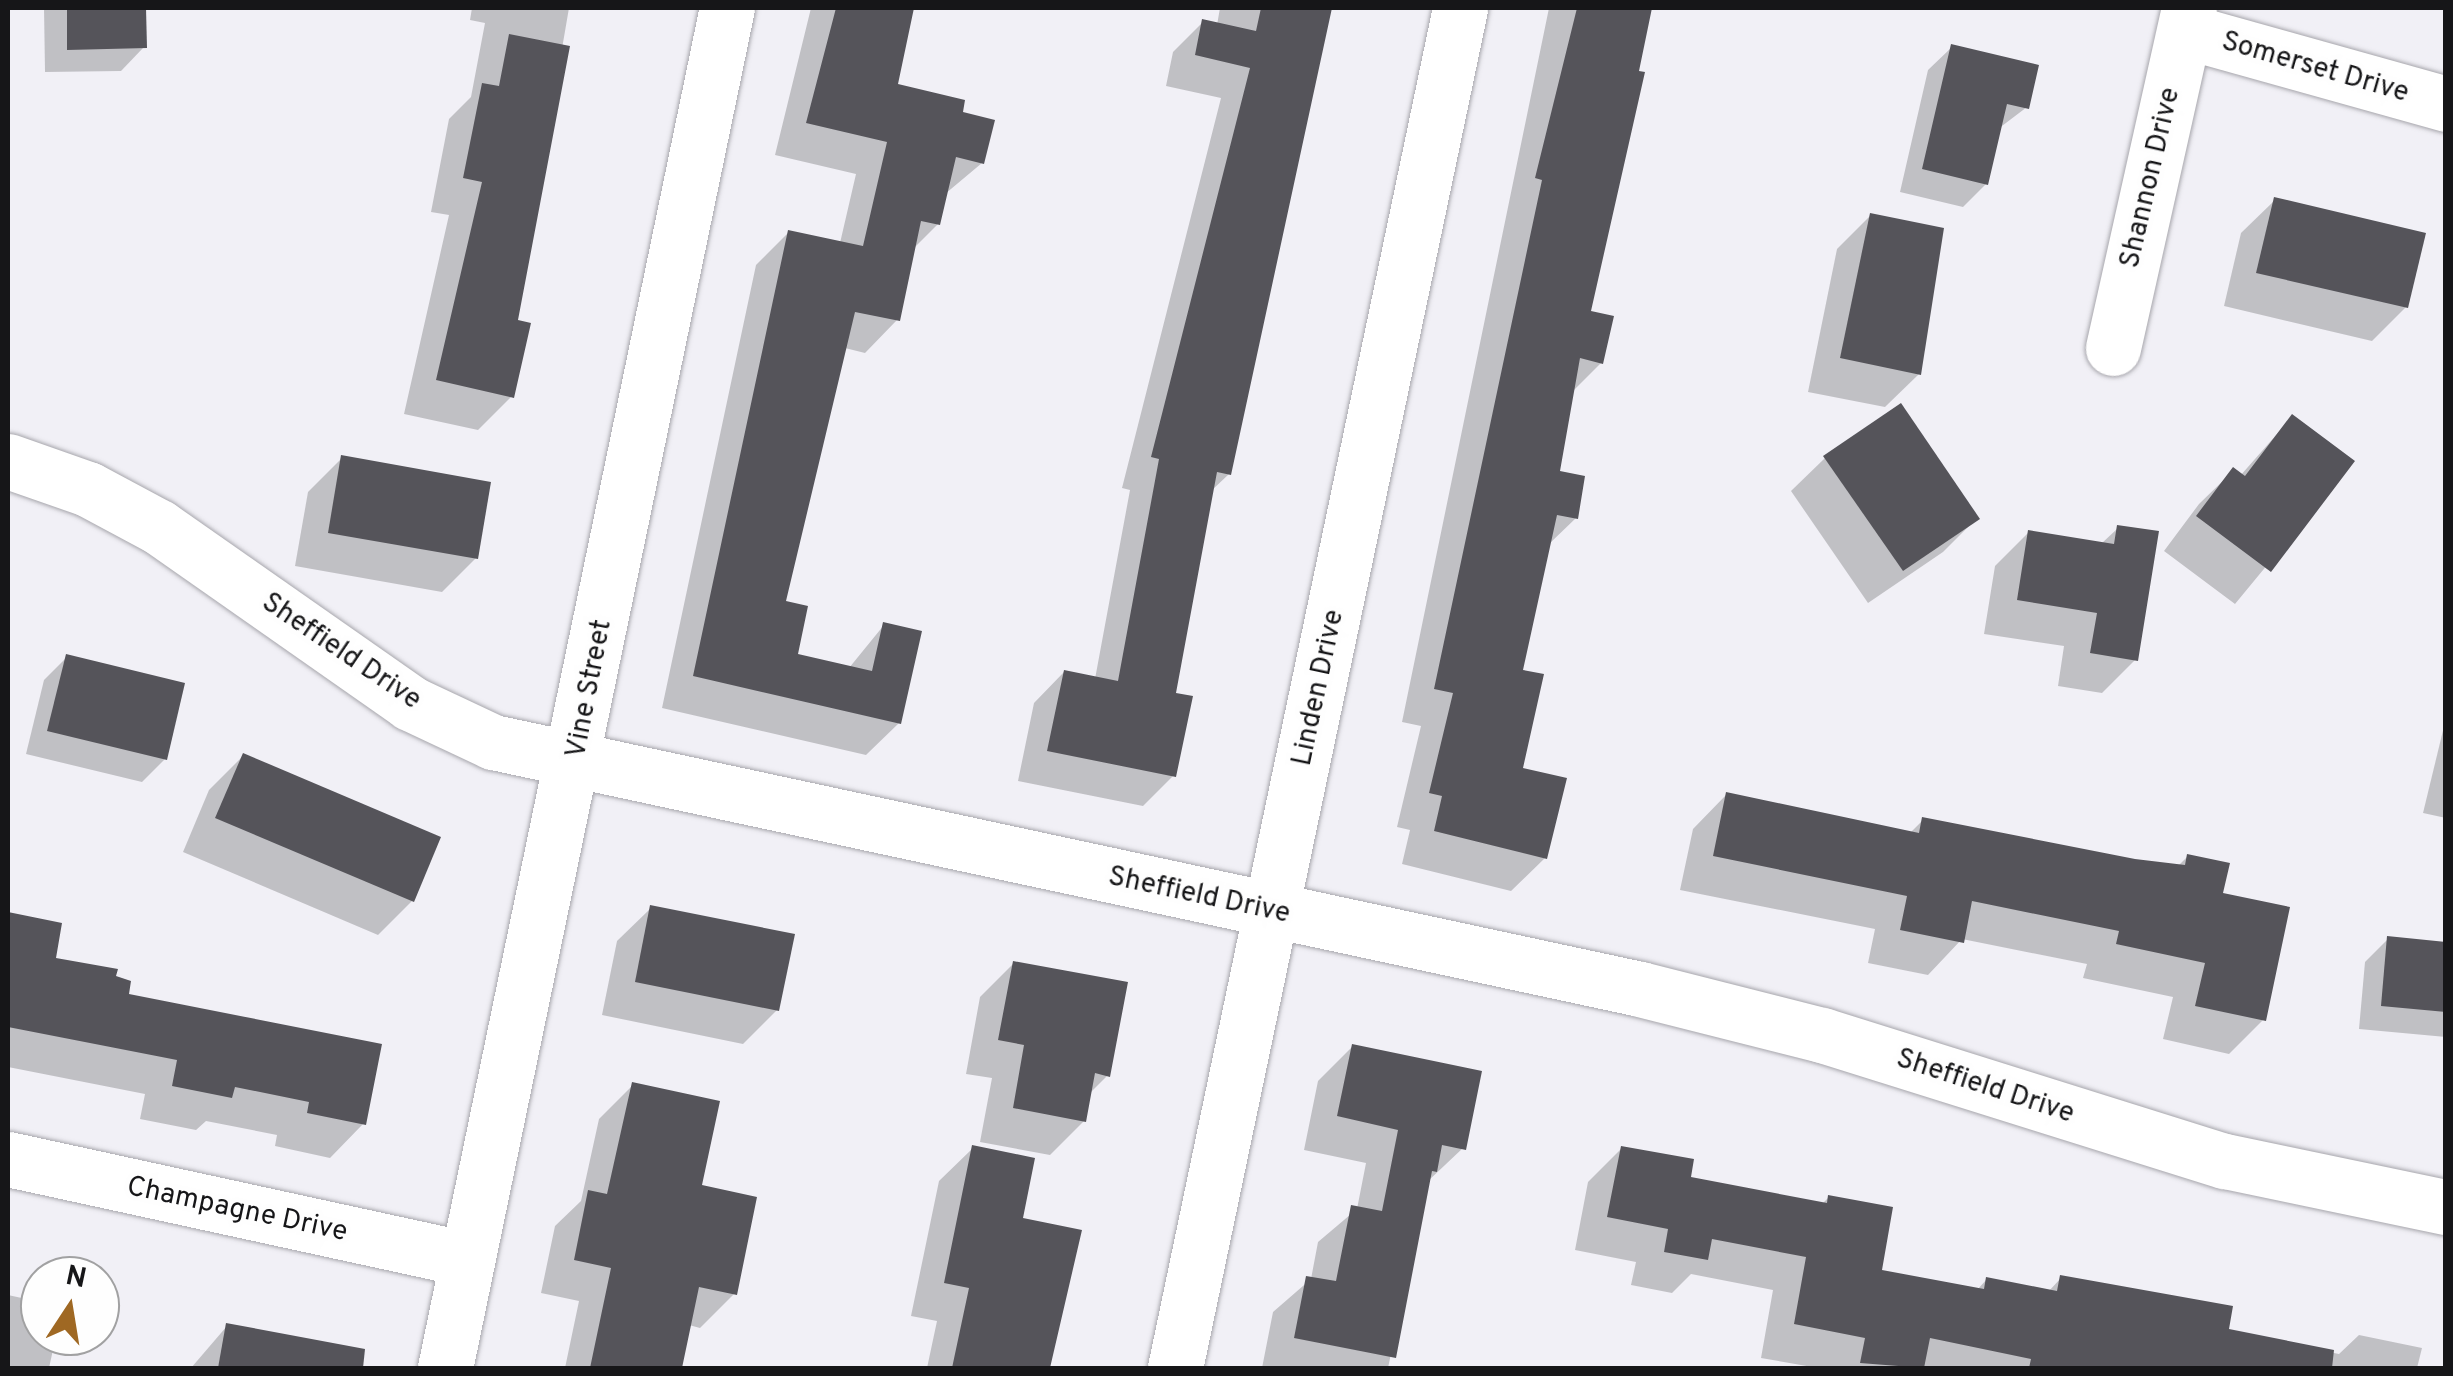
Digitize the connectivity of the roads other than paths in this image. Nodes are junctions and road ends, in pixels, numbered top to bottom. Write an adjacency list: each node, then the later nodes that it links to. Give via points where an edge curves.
1 (727, 8): 7 (street, Vine Street)
2 (1460, 8): 8 (street, Linden Drive)
3 (2187, 19): 4 (street, Somerset Drive); 5 (street, Shannon Drive)
4 (2446, 104)
5 (2113, 348)
6 (8, 462): 7 (street, Sheffield Drive, via 88,489 159,527 410,704 493,742)
7 (575, 763): 8 (street, Sheffield Drive); 11 (street, Vine Street)
8 (1273, 912): 10 (street, Sheffield Drive, via 1676,998 1822,1035 2225,1162); 13 (street, Linden Drive)
9 (8, 1159): 11 (street, Champagne Drive)
10 (2446, 1208)
11 (468, 1260): 12 (street, Vine Street)
12 (445, 1368)
13 (1175, 1368)

